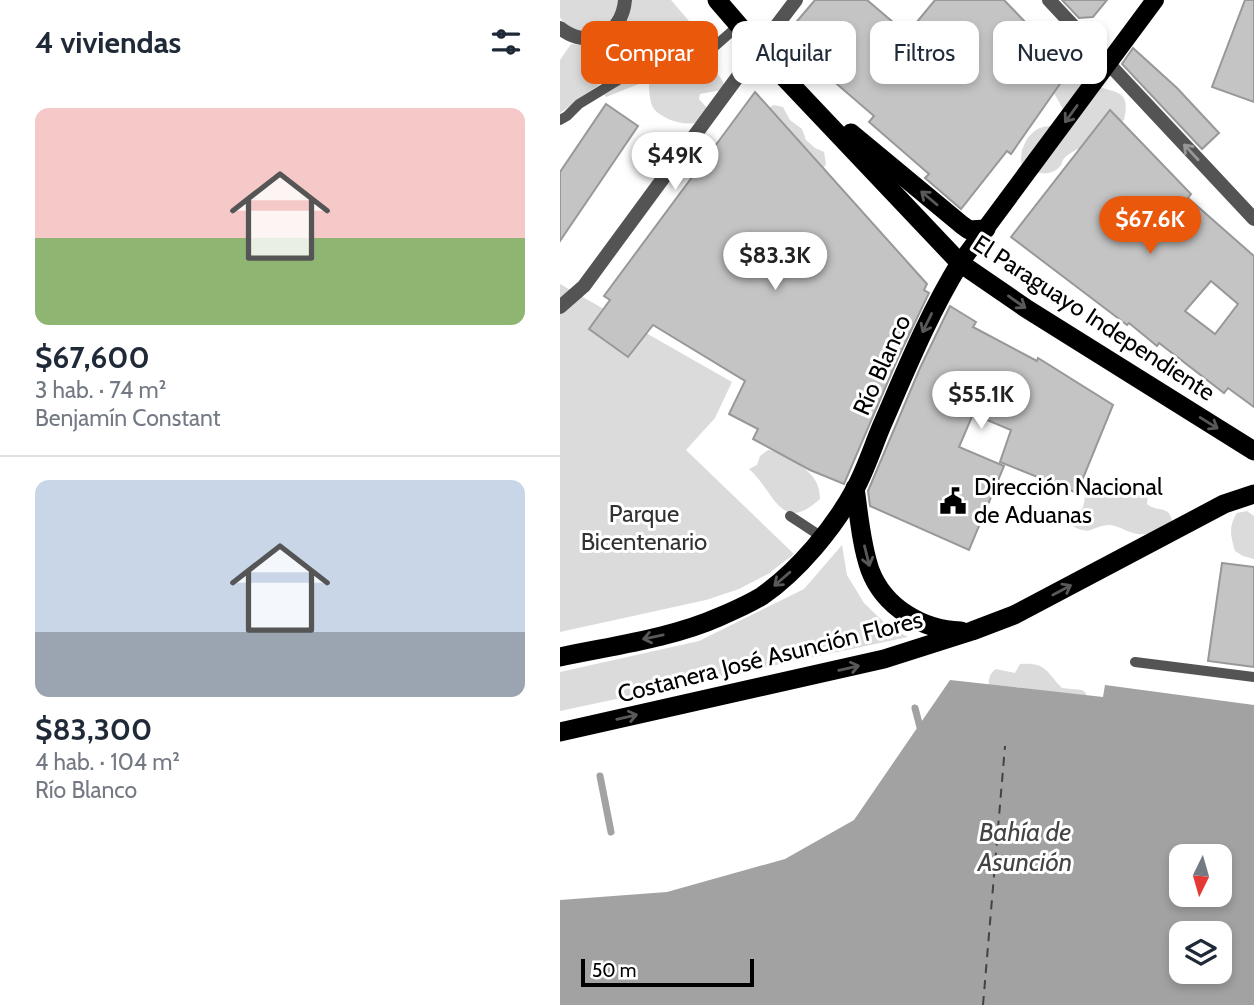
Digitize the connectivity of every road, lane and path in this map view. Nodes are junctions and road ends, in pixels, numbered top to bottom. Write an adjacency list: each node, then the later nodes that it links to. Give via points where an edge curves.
1 (625, 0): 9 (street, via 617,25 603,36 585,39)
2 (717, 0): 6 (highway, El Paraguayo Independiente)
3 (796, 0): 7 (street)
4 (1049, 0): 10 (street)
5 (1155, 0): 10 (main road)
6 (735, 21)
7 (780, 21)
8 (732, 31): 14 (lane, via 701,54 625,76)
9 (562, 33)
10 (1108, 63): 15 (street, one-way to 10); 16 (main road, one-way to 16)
11 (733, 84): 18 (street, via 584,286)
12 (790, 84): 17 (highway, El Paraguayo Independiente)
13 (793, 84): 16 (highway, one-way to 13, via 969,230 962,225)
14 (560, 120)
15 (1254, 219)
16 (986, 229): 17 (main road)
17 (960, 263): 19 (highway, El Paraguayo Independiente, one-way to 19); 20 (highway, Río Blanco, one-way to 20, via 922,334)
18 (560, 307)
19 (1253, 450)
20 (855, 488): 23 (highway, Costanera José Asunción Flores); 24 (highway, one-way to 24, via 870,570 886,596 928,626)
21 (1254, 494): 24 (highway, Costanera José Asunción Flores, one-way to 21, via 1014,615 1224,504)
22 (790, 516): 23 (lane)
23 (822, 537): 25 (highway, Costanera José Asunción Flores, one-way to 25, via 782,580 718,618 681,631)
24 (972, 631): 28 (highway, Costanera José Asunción Flores, one-way to 24, via 884,659)
25 (560, 657)
26 (1135, 662): 27 (lane)
27 (1254, 677)
28 (560, 732)

